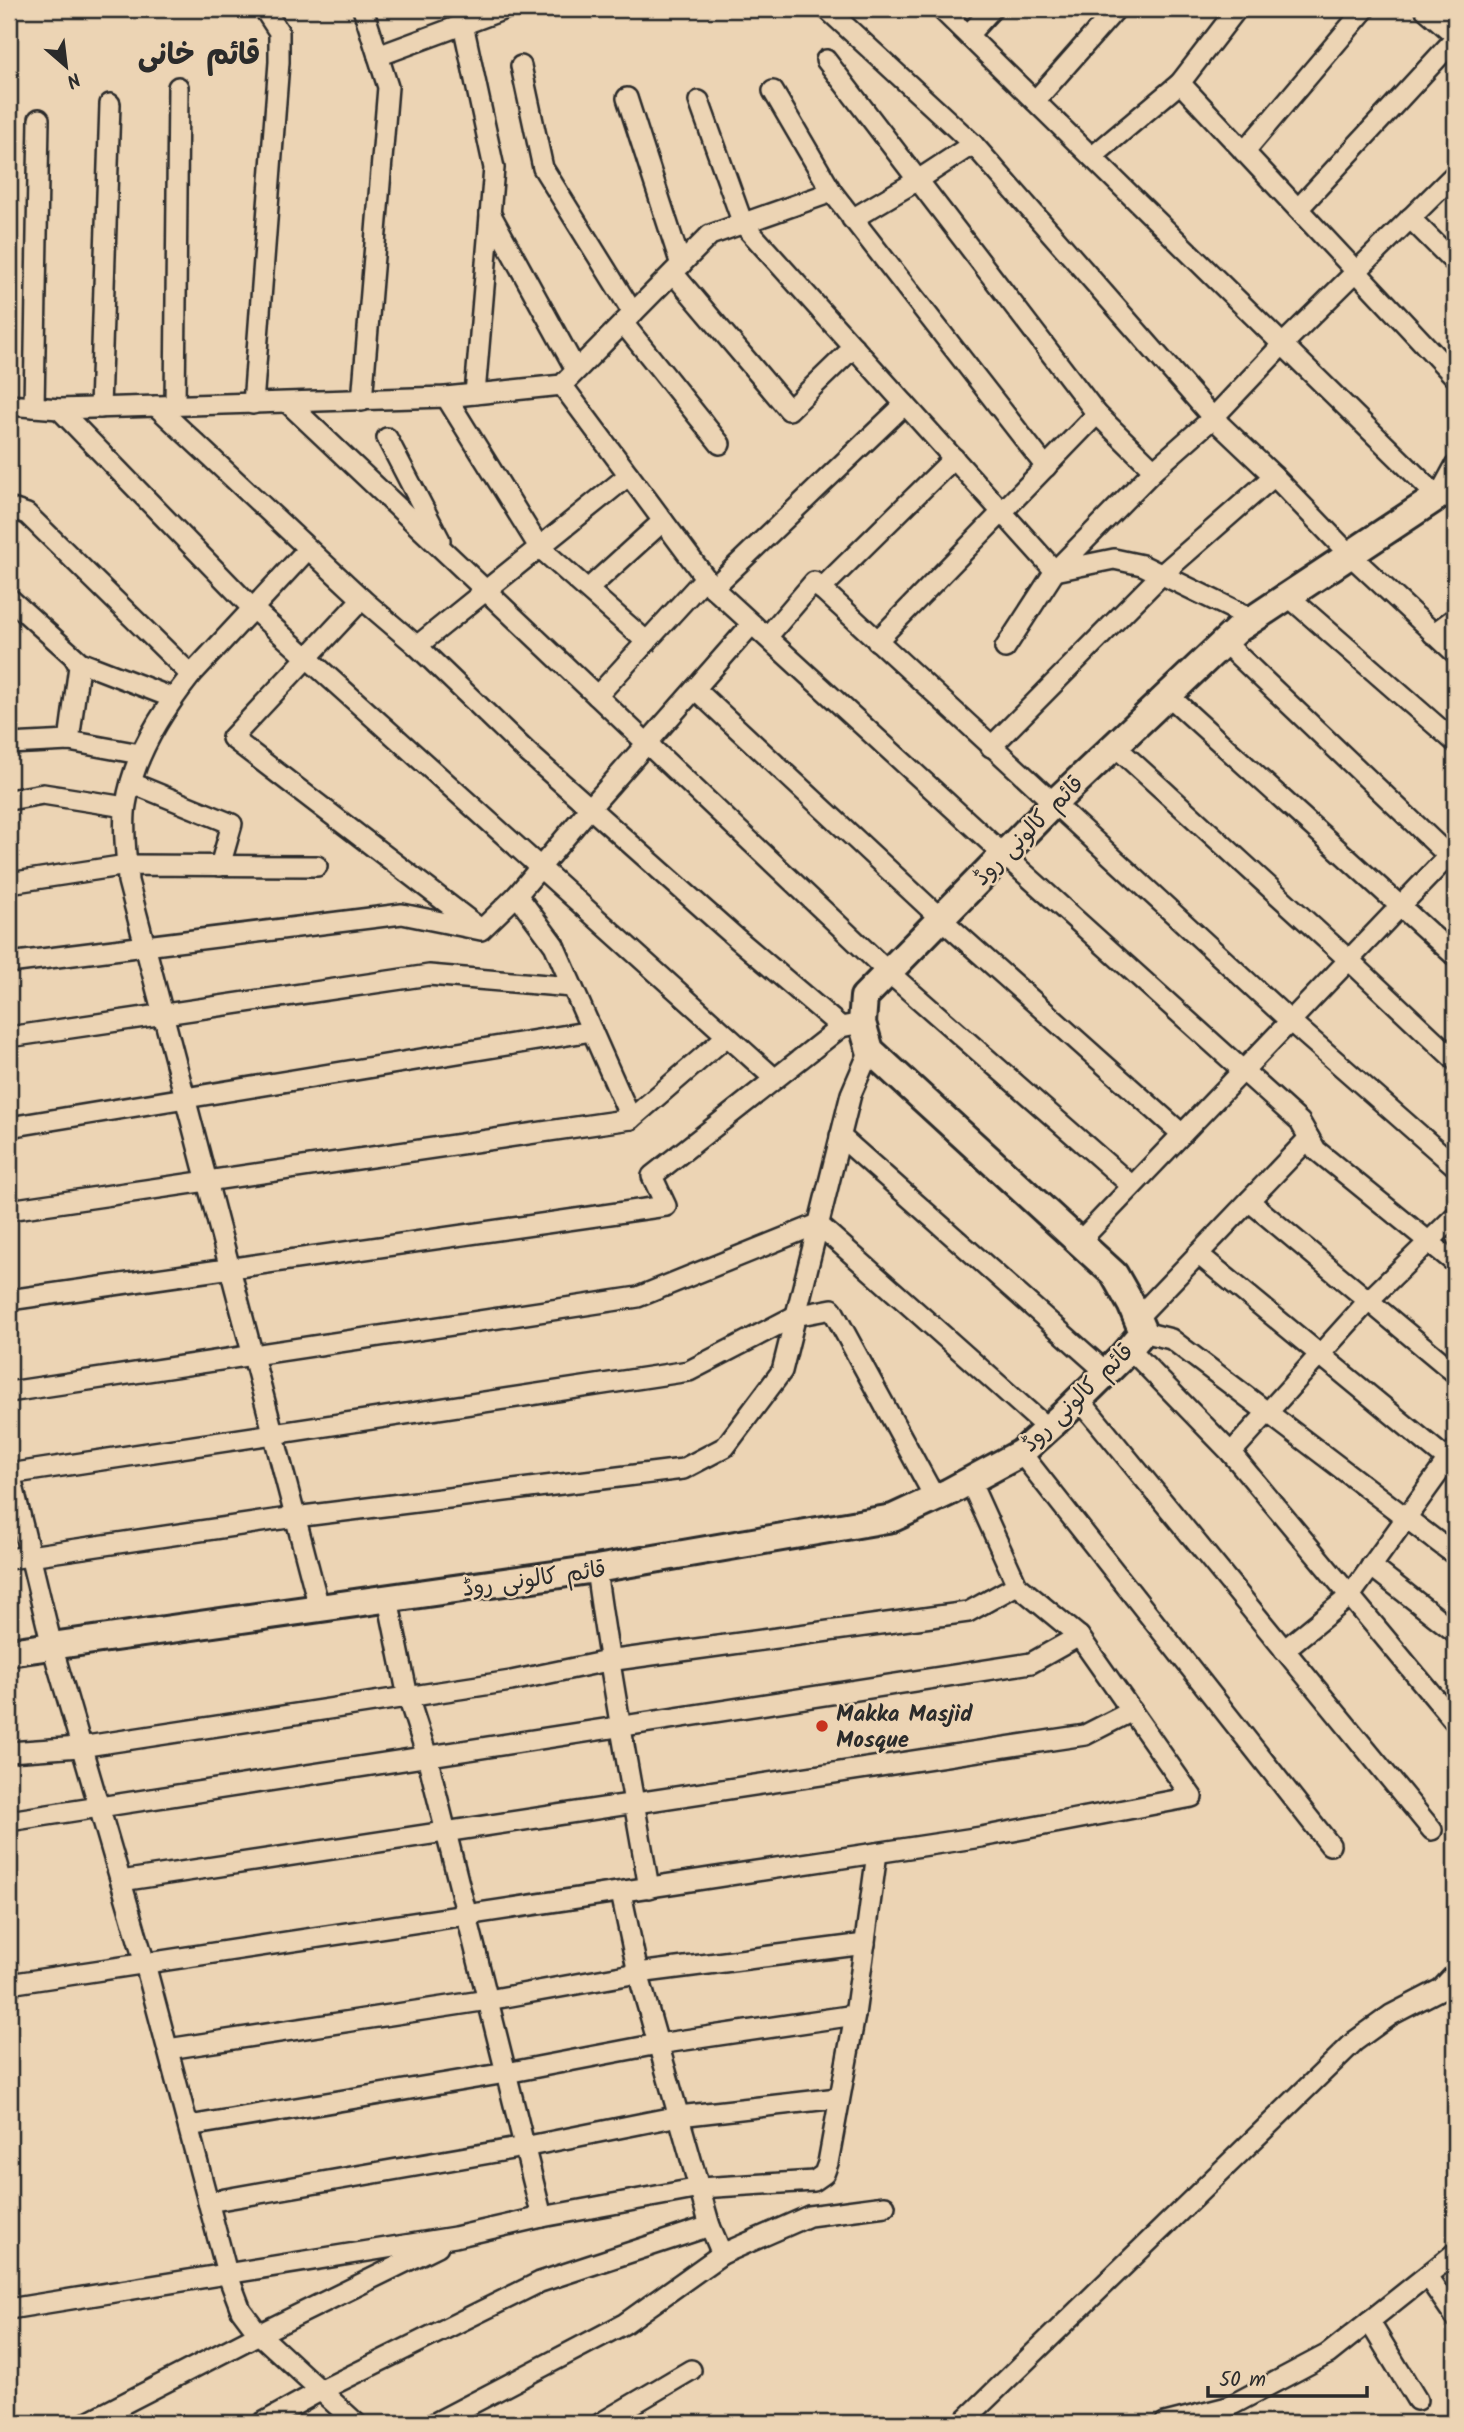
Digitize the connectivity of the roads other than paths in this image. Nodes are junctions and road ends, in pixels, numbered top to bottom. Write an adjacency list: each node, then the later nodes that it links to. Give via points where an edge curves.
1 (264, 9): 48 (street, via 279,32 279,62)
2 (363, 9): 14 (street)
3 (505, 9): 11 (street)
4 (827, 9): 25 (street)
5 (941, 9): 12 (street)
6 (992, 9): 12 (street)
7 (1116, 9): 22 (street)
8 (1237, 9): 17 (street)
9 (1365, 9): 26 (street)
10 (1425, 9): 13 (street)
11 (463, 24): 14 (street); 32 (street, via 494,168)
12 (968, 35): 22 (street)
13 (1455, 37): 31 (street)
14 (378, 56): 46 (street, via 388,87)
15 (826, 60): 29 (street)
16 (521, 66): 39 (street, via 542,168)
17 (1180, 83): 26 (street); 27 (street)
18 (178, 87): 51 (street)
19 (773, 91): 30 (street)
20 (627, 98): 37 (street)
21 (699, 101): 35 (street)
22 (1035, 101): 27 (street)
23 (110, 104): 53 (street)
24 (39, 119): 52 (street)
25 (973, 144): 29 (street); 56 (street)
26 (1244, 152): 31 (street)
27 (1093, 158): 40 (street)
28 (1455, 174): 33 (street)
29 (918, 180): 34 (street); 55 (street)
30 (832, 192): 34 (street); 35 (street)
31 (1297, 209): 38 (street)
32 (490, 213): 43 (street); 44 (street)
33 (1410, 218): 36 (street); 38 (street)
34 (852, 219): 61 (street)
35 (743, 224): 37 (street, via 710,235); 41 (street)
36 (1455, 263)
37 (677, 269): 39 (street); 41 (street, via 789,410)
38 (1356, 272): 40 (street); 42 (street)
39 (628, 318): 43 (street); 58 (street)
40 (1283, 344): 56 (street); 65 (street)
41 (854, 347): 49 (street)
42 (1455, 377)
43 (569, 378): 44 (street); 63 (street)
44 (475, 394): 45 (street)
45 (446, 397): 46 (street); 69 (street)
46 (362, 401): 47 (street)
47 (288, 403): 48 (street); 71 (street)
48 (253, 404): 51 (street)
49 (905, 404): 59 (street); 75 (street)
50 (9, 405): 52 (street)
51 (166, 406): 53 (street); 70 (street)
52 (34, 407): 54 (street)
53 (100, 408): 54 (street)
54 (59, 409): 82 (street)
55 (1097, 414): 61 (street); 62 (street)
56 (1213, 418): 62 (street); 64 (street)
57 (387, 438): 71 (street)
58 (720, 444)
59 (954, 458): 67 (street); 77 (street)
60 (1455, 466): 65 (street)
61 (1046, 467): 67 (street)
62 (1154, 470): 73 (street)
63 (629, 475): 68 (street); 69 (street)
64 (1274, 476): 72 (street); 74 (street)
65 (1447, 491): 72 (street, قائم کالونی روڈ)
66 (9, 508): 95 (street, via 27,514)
67 (1002, 512): 73 (street); 87 (street)
68 (663, 521): 75 (street); 76 (street)
69 (539, 547): 76 (street); 78 (street)
70 (308, 549): 81 (street); 82 (street)
71 (447, 553): 78 (street)
72 (1350, 555): 79 (street, قائم کالونی روڈ); 86 (street)
73 (1055, 571): 74 (street, via 1114,559); 91 (street)
74 (1161, 575): 84 (street); 105 (street)
75 (709, 583): 85 (street); 88 (street)
76 (588, 589): 88 (street)
77 (821, 589): 85 (street, via 814,582); 87 (street)
78 (485, 591): 90 (street); 98 (street)
79 (1288, 596): 84 (street, قائم کالونی روڈ); 100 (street)
80 (9, 598): 93 (street)
81 (362, 599): 90 (street); 94 (street)
82 (252, 608): 94 (street); 95 (street)
83 (1455, 618): 86 (street)
84 (1253, 619): 89 (street, قائم کالونی روڈ)
85 (760, 631): 96 (street); 112 (street)
86 (1433, 634): 92 (street)
87 (877, 641): 105 (street)
88 (647, 642): 98 (street)
89 (1224, 642): 97 (street, قائم کالونی روڈ); 113 (street)
90 (417, 646): 111 (street)
91 (1005, 648)
92 (1455, 653)
93 (74, 657): 99 (street); 101 (street, via 79,666)
94 (306, 657): 117 (street); 122 (street, via 233,738)
95 (191, 676): 99 (street)
96 (695, 689): 102 (street); 121 (street)
97 (1168, 695): 104 (street, قائم کالونی روڈ); 120 (street)
98 (597, 696): 102 (street)
99 (173, 698): 106 (street)
100 (1453, 735)
101 (69, 741): 103 (street); 106 (street)
102 (647, 743): 111 (street); 127 (street)
103 (9, 744)
104 (1115, 746): 109 (street, قائم کالونی روڈ); 125 (street)
105 (992, 747): 109 (street)
106 (140, 754): 107 (street)
107 (132, 783): 110 (street); 115 (street, via 232,824)
108 (9, 800): 110 (street, via 43,794)
109 (1053, 804): 112 (street, قائم کالونی روڈ); 130 (street)
110 (125, 807): 114 (street)
111 (590, 808): 117 (street); 131 (street, via 734,936)
112 (1003, 854): 121 (street, قائم کالونی روڈ); 137 (street)
113 (1453, 856): 120 (street)
114 (127, 865): 115 (street); 118 (street); 123 (street)
115 (220, 866): 116 (street)
116 (317, 866)
117 (541, 867): 119 (street); 133 (street)
118 (9, 883)
119 (517, 895): 122 (street); 128 (street, via 554,945)
120 (1401, 906): 124 (street); 125 (street)
121 (940, 918): 127 (street, قائم کالونی روڈ); 142 (street)
122 (481, 930): 123 (street, via 402,914)
123 (145, 946): 126 (street); 129 (street)
124 (1455, 956)
125 (1350, 961): 130 (street); 136 (street)
126 (9, 963)
127 (887, 971): 131 (street, قائم کالونی روڈ, via 864,996); 147 (street)
128 (572, 987): 129 (street, via 429,975); 132 (street)
129 (162, 1014): 134 (street); 139 (street)
130 (1290, 1021): 137 (street); 145 (street)
131 (852, 1025): 135 (street, قائم کالونی روڈ); 138 (street)
132 (592, 1031): 139 (street); 140 (street)
133 (727, 1036): 138 (street); 140 (street)
134 (9, 1037)
135 (870, 1050): 143 (street); 153 (street, قائم کالونی روڈ)
136 (1455, 1060)
137 (1243, 1070): 142 (street); 144 (street, via 1300,1122)
138 (775, 1079): 156 (street, via 652,1177 666,1206)
139 (185, 1098): 141 (street); 146 (street)
140 (631, 1119): 146 (street)
141 (9, 1126)
142 (1182, 1134): 147 (street)
143 (840, 1136): 151 (street); 163 (street)
144 (1309, 1138): 148 (street); 152 (street, via 1316,1150)
145 (1455, 1166)
146 (206, 1181): 149 (street); 156 (street)
147 (1132, 1186): 153 (street)
148 (1249, 1200): 154 (street); 158 (street)
149 (9, 1210)
150 (1455, 1216): 152 (street)
151 (818, 1223): 159 (street); 161 (street, via 638,1297); 168 (street)
152 (1429, 1241): 155 (street); 158 (street)
153 (1079, 1242): 160 (street, قائم کالونی روڈ, via 1114,1274)
154 (1198, 1254): 160 (street); 162 (street)
155 (1455, 1263)
156 (230, 1268): 157 (street); 161 (street)
157 (9, 1300)
158 (1369, 1300): 162 (street); 164 (street)
159 (795, 1316): 169 (street, via 689,1371); 175 (street, via 832,1309); 176 (street, via 782,1371 725,1447 683,1469)
160 (1136, 1333): 163 (street, قائم کالونی روڈ); 167 (street, via 1171,1339); 171 (street)
161 (253, 1355): 165 (street); 169 (street)
162 (1320, 1355): 167 (street); 172 (street)
163 (1106, 1372): 166 (street, قائم کالونی روڈ)
164 (1455, 1373)
165 (9, 1392)
166 (1079, 1399): 168 (street, قائم کالونی روڈ); 190 (street)
167 (1268, 1412): 171 (street); 177 (street)
168 (1047, 1428): 170 (street, قائم کالونی روڈ)
169 (274, 1434): 173 (street); 176 (street)
170 (1021, 1453): 174 (street, قائم کالونی روڈ); 205 (street)
171 (1231, 1453): 184 (street)
172 (1453, 1458): 177 (street)
173 (9, 1473): 179 (street)
174 (970, 1481): 175 (street, قائم کالونی روڈ); 183 (street)
175 (935, 1498): 182 (street, قائم کالونی روڈ, via 893,1518)
176 (295, 1517): 179 (street); 186 (street)
177 (1406, 1518): 178 (street); 181 (street)
178 (1455, 1555)
179 (31, 1556): 180 (street); 189 (street)
180 (9, 1559)
181 (1371, 1566): 184 (street); 187 (street)
182 (597, 1569): 185 (street, قائم کالونی روڈ); 192 (street)
183 (1017, 1585): 188 (street); 192 (street, via 968,1612)
184 (1350, 1595): 190 (street); 195 (street)
185 (388, 1599): 186 (street, قائم کالونی روڈ); 193 (street)
186 (319, 1607): 189 (street, قائم کالونی روڈ)
187 (1455, 1632)
188 (1079, 1636): 194 (street); 196 (street, via 1031,1663)
189 (52, 1646): 191 (street, قائم کالونی روڈ); 197 (street)
190 (1284, 1650): 203 (street)
191 (9, 1653)
192 (608, 1661): 193 (street); 196 (street)
193 (408, 1697): 197 (street); 199 (street)
194 (1132, 1711): 200 (street, via 1085,1735); 206 (street, via 1192,1797)
195 (1455, 1722)
196 (622, 1725): 199 (street); 200 (street)
197 (80, 1747): 198 (street); 201 (street)
198 (9, 1752)
199 (427, 1756): 201 (street); 204 (street)
200 (635, 1803): 204 (street); 208 (street)
201 (99, 1806): 202 (street); 207 (street)
202 (9, 1821)
203 (1432, 1830)
204 (446, 1832): 207 (street); 210 (street)
205 (1330, 1845)
206 (877, 1853): 208 (street); 211 (street)
207 (121, 1881): 212 (street)
208 (649, 1888): 209 (street)
209 (621, 1893): 210 (street); 213 (street)
210 (467, 1916): 212 (street); 216 (street)
211 (865, 1944): 213 (street); 217 (street)
212 (145, 1964): 215 (street); 219 (street)
213 (638, 1973): 216 (street); 218 (street)
214 (1455, 1974): 242 (street, via 1441,1989 1391,2015 1355,2041)
215 (9, 1984)
216 (488, 2000): 219 (street); 220 (street)
217 (855, 2015): 218 (street); 221 (street)
218 (658, 2044): 220 (street); 222 (street)
219 (168, 2049): 223 (street)
220 (506, 2073): 223 (street); 224 (street)
221 (838, 2098): 222 (street); 225 (street, via 828,2163 824,2174 814,2181)
222 (679, 2116): 224 (street); 225 (street)
223 (188, 2126): 226 (street)
224 (524, 2147): 226 (street); 228 (street)
225 (700, 2188): 228 (street); 229 (street)
226 (208, 2202): 233 (street)
227 (885, 2206): 232 (street, via 809,2216)
228 (542, 2217): 230 (street)
229 (710, 2226): 232 (street); 240 (street, via 540,2282)
230 (454, 2237): 233 (street); 238 (street)
231 (1455, 2253): 234 (street)
232 (722, 2254): 246 (street, via 624,2324)
233 (227, 2273): 235 (street); 238 (street, via 241,2311)
234 (1427, 2276): 236 (street); 237 (street)
235 (9, 2309)
236 (1455, 2318)
237 (1369, 2322): 241 (street); 248 (street, via 1328,2354 1228,2407)
238 (258, 2334): 240 (street); 243 (street)
239 (691, 2370): 247 (street)
240 (320, 2391): 244 (street); 245 (street)
241 (1417, 2400)
242 (972, 2420)
243 (86, 2423)
244 (262, 2423)
245 (356, 2423)
246 (435, 2423)
247 (601, 2423)
248 (1165, 2423)

